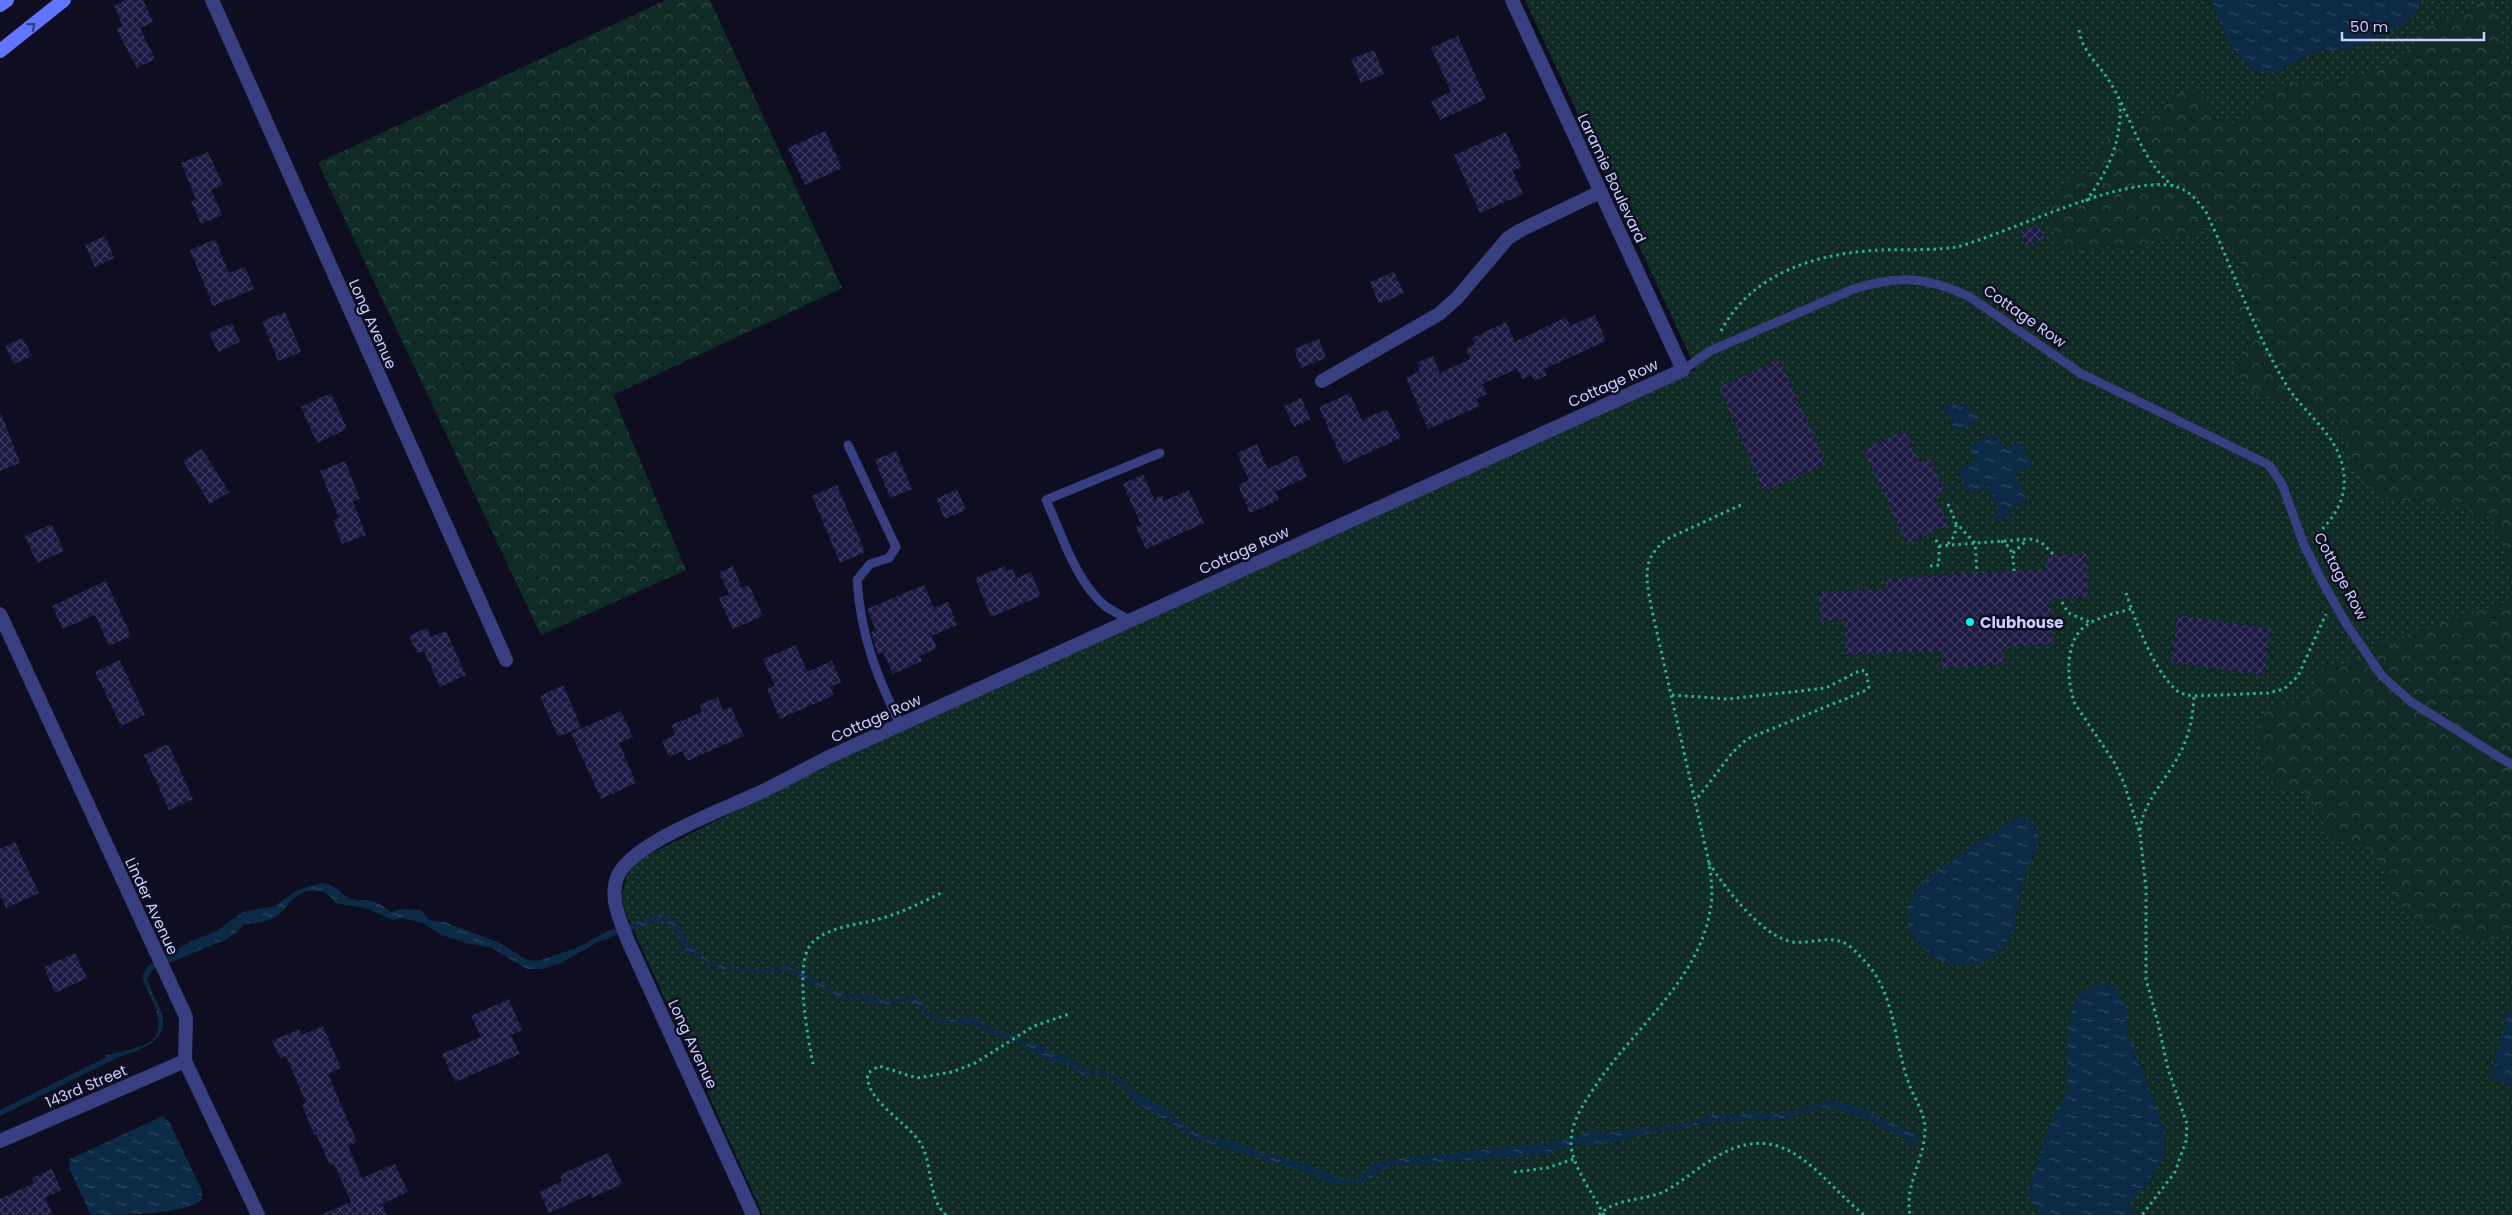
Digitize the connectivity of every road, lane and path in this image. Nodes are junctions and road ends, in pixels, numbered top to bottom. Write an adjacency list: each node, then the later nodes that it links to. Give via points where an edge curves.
1 (7, 0): 5 (main road)
2 (64, 0): 7 (main road, one-way to 2)
3 (212, 0): 39 (street, Long Avenue)
4 (1512, 0): 10 (street, Laramie Boulevard)
5 (0, 5)
6 (2080, 30): 8 (path, via 2084,47)
7 (0, 51)
8 (2120, 100): 9 (path, via 2157,170); 11 (path, via 2121,121 2112,157)
9 (2174, 186): 11 (path, via 2142,186); 25 (path, via 2197,199 2206,212 2281,376 2337,450 2342,465 2343,501 2326,526)
10 (1600, 192): 13 (street, Laramie Boulevard); 14 (street, via 1508,238 1457,298 1439,314)
11 (2085, 201): 12 (path, via 1957,247 1848,252 1799,265 1778,274 1746,297 1724,325)
12 (1710, 351): 13 (lane, Cottage Row); 25 (lane, Cottage Row, via 1874,283 1917,279 1950,288 1970,297 2080,373 2266,463 2282,484)
13 (1683, 370): 37 (street, Cottage Row)
14 (1322, 381)
15 (848, 445): 42 (lane, via 896,547 889,558 870,564 858,580 860,615 869,651)
16 (1160, 453): 37 (lane, via 1046,500 1075,564 1091,590 1106,606)
17 (1743, 504): 40 (path, via 1667,539 1657,546 1648,561 1651,606)
18 (1948, 504): 19 (path)
19 (1956, 523): 23 (path); 24 (path, via 1955,535)
20 (1935, 538): 26 (path)
21 (2030, 538): 22 (path); 27 (path); 28 (path, via 2041,542)
22 (2001, 541): 23 (path); 27 (path, via 2008,544)
23 (1975, 543): 24 (path); 31 (path)
24 (1947, 545): 26 (path)
25 (2304, 545): 33 (lane, Cottage Row)
26 (1939, 546): 29 (path, via 1939,565)
27 (2013, 553): 30 (path)
28 (2054, 555)
29 (1930, 566)
30 (2014, 571)
31 (1977, 573)
32 (2126, 593): 35 (path)
33 (2334, 601): 41 (path, via 2292,684 2268,693); 43 (lane, Cottage Row, via 2368,658 2397,690)
34 (2062, 602): 38 (path, via 2068,613)
35 (2131, 608): 38 (path); 41 (path, via 2168,680 2183,694)
36 (0, 614): 50 (street, Linder Avenue, via 186,1017)
37 (1129, 620): 42 (street, Cottage Row)
38 (2092, 623): 45 (path, via 2080,632 2071,651 2071,695 2079,713 2114,762)
39 (506, 660)
40 (1672, 695): 44 (path); 44 (path, via 1744,698 1826,688 1860,670 1868,675 1867,690 1747,739)
41 (2194, 696): 45 (path, via 2194,712 2186,739 2146,810)
42 (900, 724): 47 (street, Cottage Row, via 664,837 631,858 620,870)
43 (2512, 766)
44 (1695, 801): 46 (path)
45 (2140, 834): 62 (path, via 2146,888 2146,979 2168,1069 2187,1124 2186,1141 2175,1172)
46 (1709, 863): 53 (path, via 1711,904 1698,950 1665,999 1597,1083 1580,1110 1571,1143); 61 (path, via 1734,898 1777,936 1796,942 1834,939 1845,943 1865,960 1878,977 1891,1009 1903,1065 1925,1130 1912,1180 1908,1206)
47 (615, 884): 57 (street, Long Avenue, via 618,913 628,941)
48 (941, 893): 51 (path, via 885,918 827,933 808,948 804,965 805,1024)
49 (1069, 1014): 58 (path, via 1034,1026 975,1063 952,1072 917,1078 879,1066 868,1072 873,1094 919,1141 937,1203)
50 (185, 1061): 52 (street, 143rd Street); 56 (street, Linder Avenue)
51 (813, 1064)
52 (0, 1141)
53 (1574, 1159): 54 (path, via 1548,1168); 55 (path)
54 (1514, 1172)
55 (1603, 1213): 59 (path); 60 (path, via 1617,1204 1658,1194 1721,1154 1759,1142 1791,1150)
56 (258, 1215)
57 (754, 1215)
58 (946, 1215)
59 (1598, 1215)
60 (1864, 1215)
61 (1910, 1215)
62 (2142, 1215)

